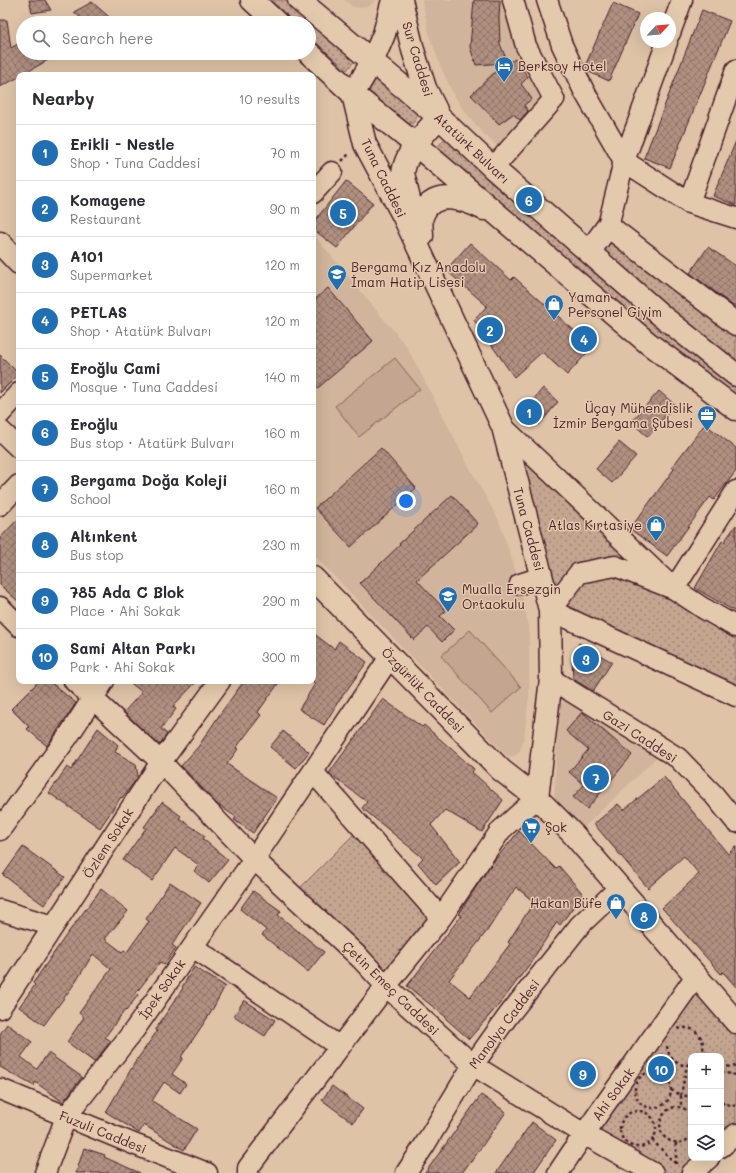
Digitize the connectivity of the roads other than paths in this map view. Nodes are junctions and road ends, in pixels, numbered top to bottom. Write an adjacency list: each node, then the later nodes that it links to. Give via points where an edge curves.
1 (252, 0): 9 (main road)
2 (299, 0): 12 (main road, Atatürk Bulvarı)
3 (393, 0): 12 (main road, Sur Caddesi, via 384,34)
4 (401, 0): 15 (main road, Sur Caddesi, via 425,88)
5 (513, 0): 18 (street, via 526,46 554,99)
6 (547, 0): 17 (street, via 562,45 584,91)
7 (678, 1): 8 (street)
8 (675, 12)
9 (269, 16)
10 (665, 48): 17 (street)
11 (316, 60): 14 (main road)
12 (372, 62): 14 (main road, Sur Caddesi); 15 (main road, Atatürk Bulvarı)
13 (736, 70): 21 (street)
14 (353, 94): 16 (main road); 27 (main road, Tuna Caddesi, via 365,144 403,215)
15 (439, 117): 16 (main road, Tuna Caddesi); 18 (main road, Atatürk Bulvarı)
16 (416, 145): 22 (main road); 27 (main road, Tuna Caddesi, via 403,173)
17 (624, 161): 21 (street); 24 (street)
18 (493, 168): 26 (main road, Atatürk Bulvarı)
19 (332, 172): 20 (street)
20 (316, 189)
21 (689, 203): 23 (street)
22 (501, 217): 27 (main road, via 468,201 450,198 429,204 422,214); 32 (main road, via 648,343)
23 (736, 218)
24 (608, 226): 26 (main road); 29 (main road)
25 (0, 243): 28 (main road)
26 (590, 252): 30 (main road, Atatürk Bulvarı, via 662,316)
27 (422, 259): 34 (main road, Tuna Caddesi)
28 (16, 260)
29 (736, 324)
30 (736, 375)
31 (16, 397): 33 (street)
32 (736, 409)
33 (0, 414)
34 (503, 427): 40 (main road, Tuna Caddesi); 43 (street, Tuna Caddesi)
35 (0, 430): 36 (street)
36 (16, 445)
37 (16, 488): 39 (street)
38 (736, 491): 43 (street)
39 (0, 505)
40 (542, 577): 42 (street); 45 (main road, Tuna Caddesi)
41 (316, 581): 48 (main road, Özgürlük Caddesi)
42 (520, 584)
43 (674, 589): 45 (street, via 615,566 579,573); 47 (street, Tuna Caddesi)
44 (0, 607): 46 (street)
45 (550, 610): 49 (main road, Tuna Caddesi); 53 (street)
46 (16, 623)
47 (736, 627)
48 (390, 657): 56 (street, İpek Sokak); 57 (main road, Özgürlük Caddesi, via 501,770)
49 (551, 679): 57 (main road, Tuna Caddesi); 59 (street, Gazi Caddesi, via 678,758)
50 (77, 684): 54 (street, Çetin Emeç Caddesi)
51 (102, 684): 54 (street)
52 (218, 684): 55 (street, Özlem Sokak)
53 (736, 696)
54 (92, 698): 55 (street, Çetin Emeç Caddesi); 58 (street, via 69,735)
55 (161, 762): 61 (street, Çetin Emeç Caddesi); 65 (street, Özlem Sokak)
56 (313, 772): 61 (street, İpek Sokak); 64 (street)
57 (537, 798): 62 (main road, Özgürlük Caddesi, via 573,834); 64 (street, via 501,830)
58 (6, 808): 60 (street)
59 (736, 822)
60 (0, 830)
61 (254, 859): 66 (street, İpek Sokak); 68 (street, Çetin Emeç Caddesi, via 361,958)
62 (619, 888): 67 (main road, Özgürlük Caddesi); 72 (street, Manolya Caddesi, via 580,925)
63 (0, 910): 65 (street)
64 (441, 918): 68 (street)
65 (53, 926): 69 (street, Özlem Sokak)
66 (193, 946): 71 (street); 74 (street, İpek Sokak, via 135,1029)
67 (696, 976): 70 (main road, Özgürlük Caddesi); 75 (street, Ahi Sokak)
68 (386, 986): 71 (street); 72 (street, Çetin Emeç Caddesi)
69 (0, 1008)
70 (736, 1022)
71 (340, 1047): 82 (street, via 248,1168)
72 (473, 1065): 75 (street, Çetin Emeç Caddesi); 83 (street, Manolya Caddesi)
73 (0, 1089): 74 (street, Fuzuli Caddesi)
74 (66, 1117): 80 (street, İpek Sokak); 81 (street, Fuzuli Caddesi)
75 (584, 1134): 84 (street, Ahi Sokak); 85 (street, Çetin Emeç Caddesi)
76 (736, 1134): 77 (street)
77 (724, 1145)
78 (701, 1161): 79 (street)
79 (681, 1168)
80 (45, 1173)
81 (207, 1173)
82 (248, 1173)
83 (406, 1173)
84 (558, 1173)
85 (653, 1173)

